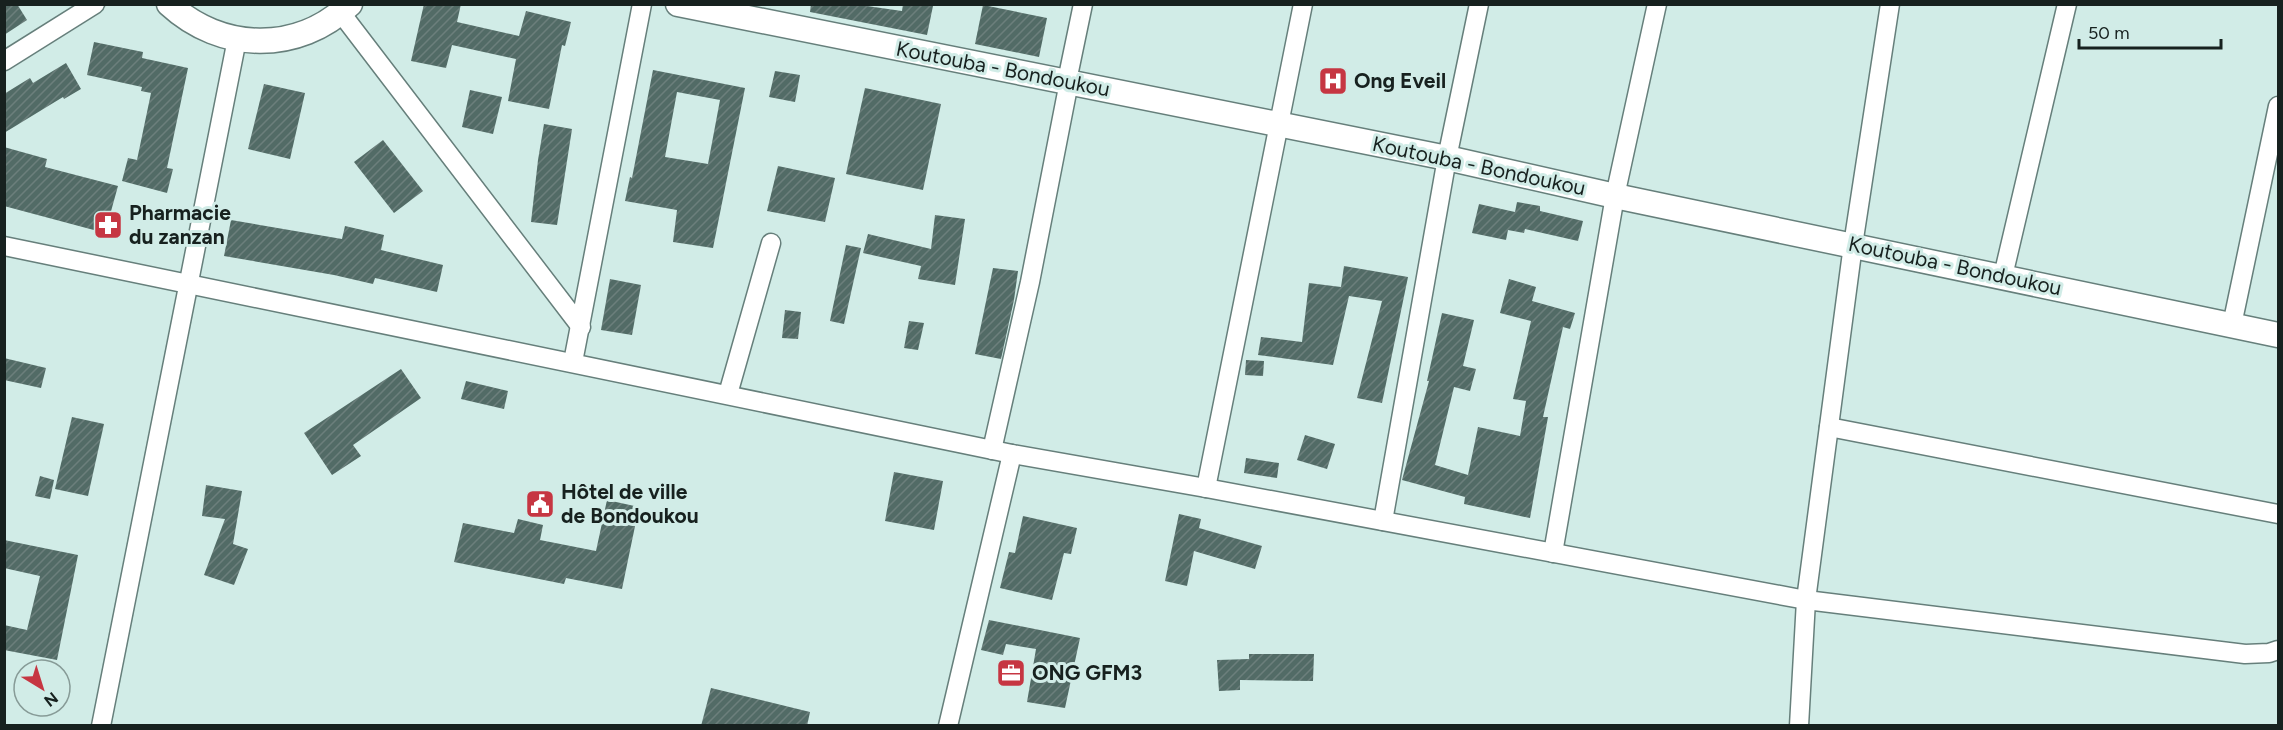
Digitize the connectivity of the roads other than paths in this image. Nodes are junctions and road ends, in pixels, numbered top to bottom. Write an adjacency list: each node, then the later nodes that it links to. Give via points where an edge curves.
1 (94, 4): 13 (street)
2 (169, 4): 12 (main road, via 208,32)
3 (642, 4): 25 (street)
4 (678, 4): 14 (main road, Koutouba - Bondoukou)
5 (1083, 4): 14 (street)
6 (1303, 4): 16 (street)
7 (1479, 4): 17 (street)
8 (1657, 4): 18 (street)
9 (1890, 4): 20 (street)
10 (2067, 4): 22 (street)
11 (345, 9): 12 (main road, via 318,28 291,38 264,42); 25 (street)
12 (237, 39): 23 (street)
13 (4, 61)
14 (1068, 81): 16 (main road, Koutouba - Bondoukou); 30 (street, via 1030,282)
15 (2278, 106): 24 (street)
16 (1280, 124): 17 (main road, Koutouba - Bondoukou); 32 (street)
17 (1448, 158): 18 (main road, Koutouba - Bondoukou); 34 (street)
18 (1615, 196): 20 (main road, Koutouba - Bondoukou); 35 (street)
19 (771, 243): 28 (street)
20 (1853, 245): 22 (main road, Koutouba - Bondoukou); 29 (street)
21 (4, 246): 23 (street)
22 (2003, 276): 24 (main road, Koutouba - Bondoukou)
23 (188, 283): 27 (street); 38 (street)
24 (2232, 325): 26 (main road, Koutouba - Bondoukou)
25 (581, 327): 27 (street)
26 (2278, 335)
27 (573, 362): 28 (street)
28 (728, 394): 30 (street)
29 (1829, 428): 33 (street); 36 (street)
30 (992, 450): 31 (street)
31 (1012, 454): 32 (street); 39 (street)
32 (1206, 488): 34 (street)
33 (2278, 514)
34 (1383, 521): 35 (street)
35 (1553, 553): 36 (street)
36 (1806, 600): 37 (street, via 2245,654); 40 (street)
37 (2278, 650)
38 (101, 726)
39 (948, 726)
40 (1799, 726)

